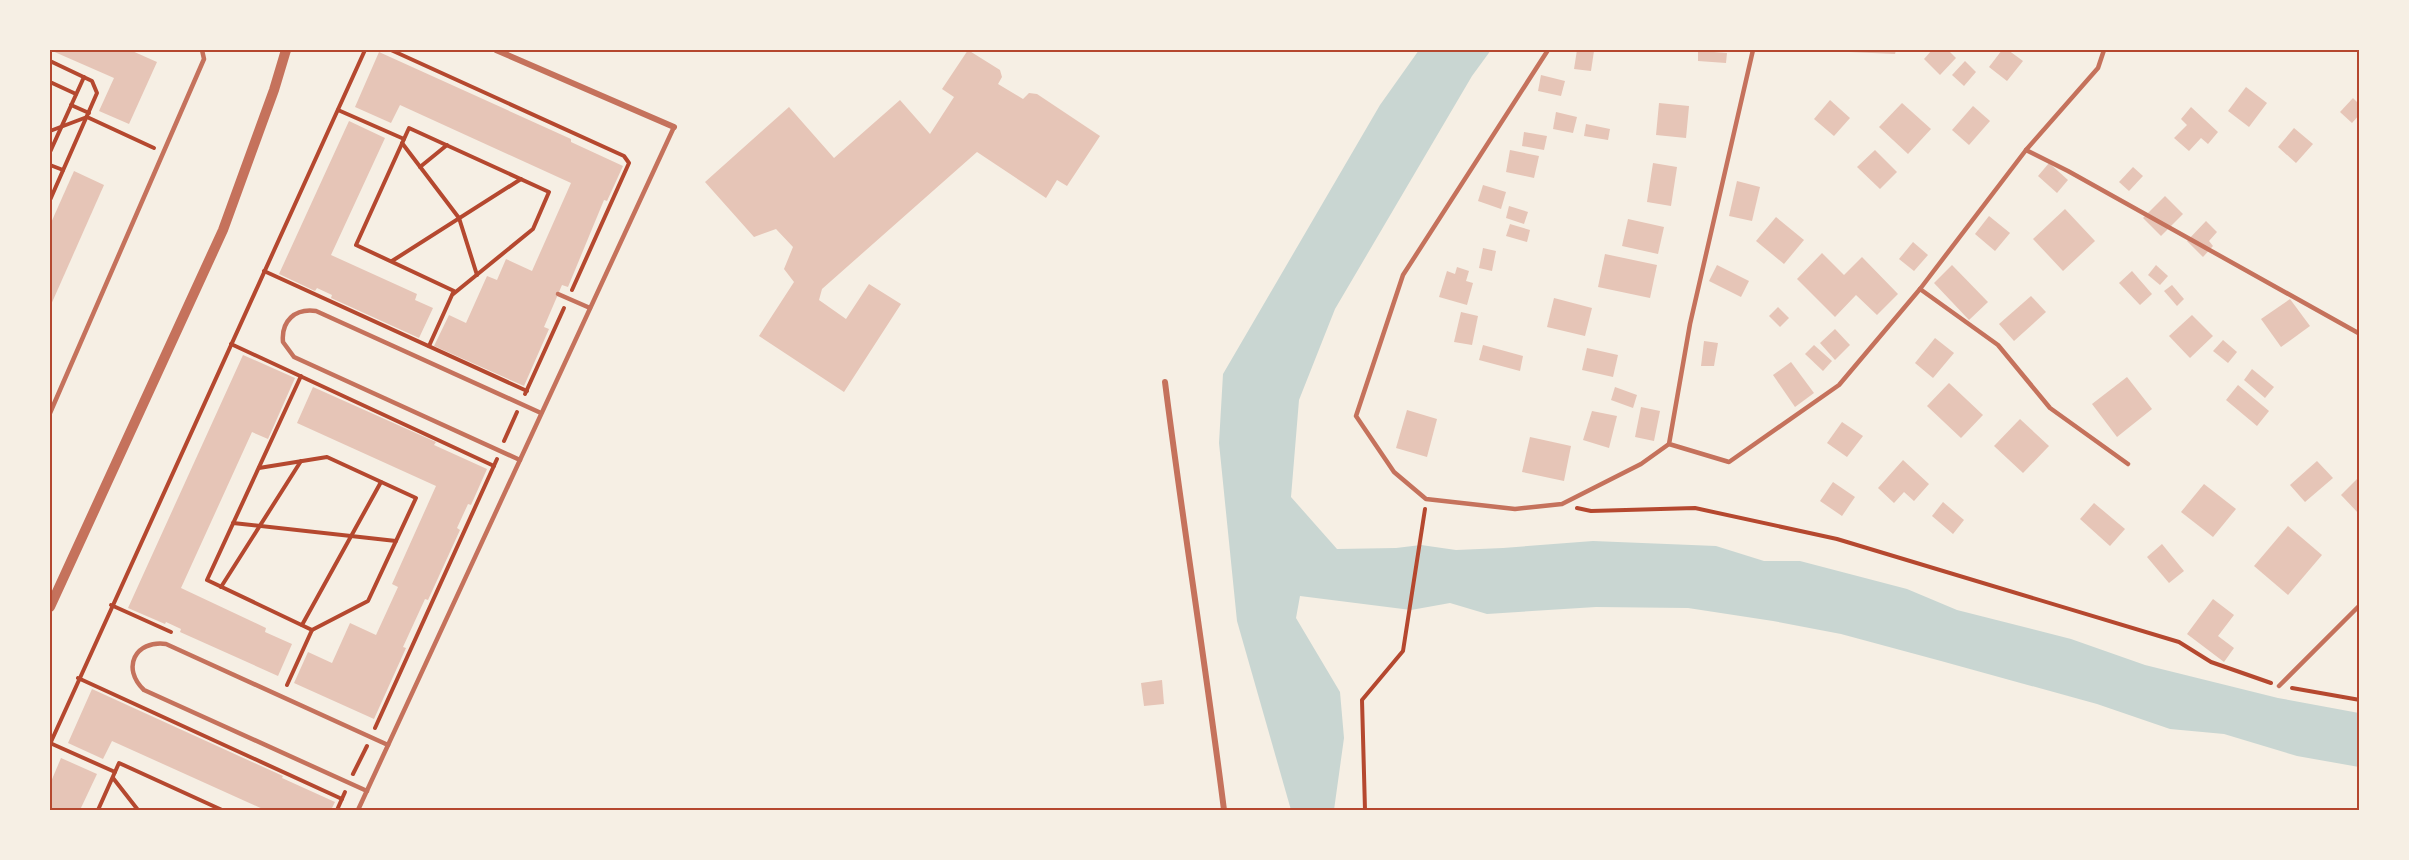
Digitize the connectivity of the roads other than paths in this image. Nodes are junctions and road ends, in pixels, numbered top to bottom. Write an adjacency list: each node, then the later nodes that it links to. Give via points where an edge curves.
1 (202, 50): 14 (lane, via 204,59)
2 (286, 50): 20 (street, via 223,230)
3 (496, 50): 7 (street)
4 (1548, 50): 16 (lane, via 1403,275 1356,416 1394,472 1426,499 1515,508 1562,504 1641,464)
5 (1753, 50): 16 (lane, via 1690,324)
6 (2104, 50): 8 (lane, via 2098,68)
7 (674, 127): 11 (lane)
8 (2026, 150): 9 (lane); 12 (lane)
9 (1920, 289): 16 (lane, via 1839,385 1729,462); 18 (lane, via 1998,345 2050,408)
10 (558, 294): 11 (lane)
11 (590, 308): 15 (lane)
12 (2360, 333)
13 (1165, 382): 25 (street)
14 (50, 413)
15 (541, 413): 17 (lane); 17 (lane, via 316,311 300,311 285,325 283,342 294,357)
16 (1669, 444)
17 (520, 460): 22 (lane)
18 (2128, 464)
19 (2360, 605): 21 (lane)
20 (50, 607)
21 (2279, 686)
22 (388, 745): 23 (lane); 23 (lane, via 166,644 150,644 135,658 134,675 144,690)
23 (367, 791): 24 (lane)
24 (358, 810)
25 (1224, 810)

